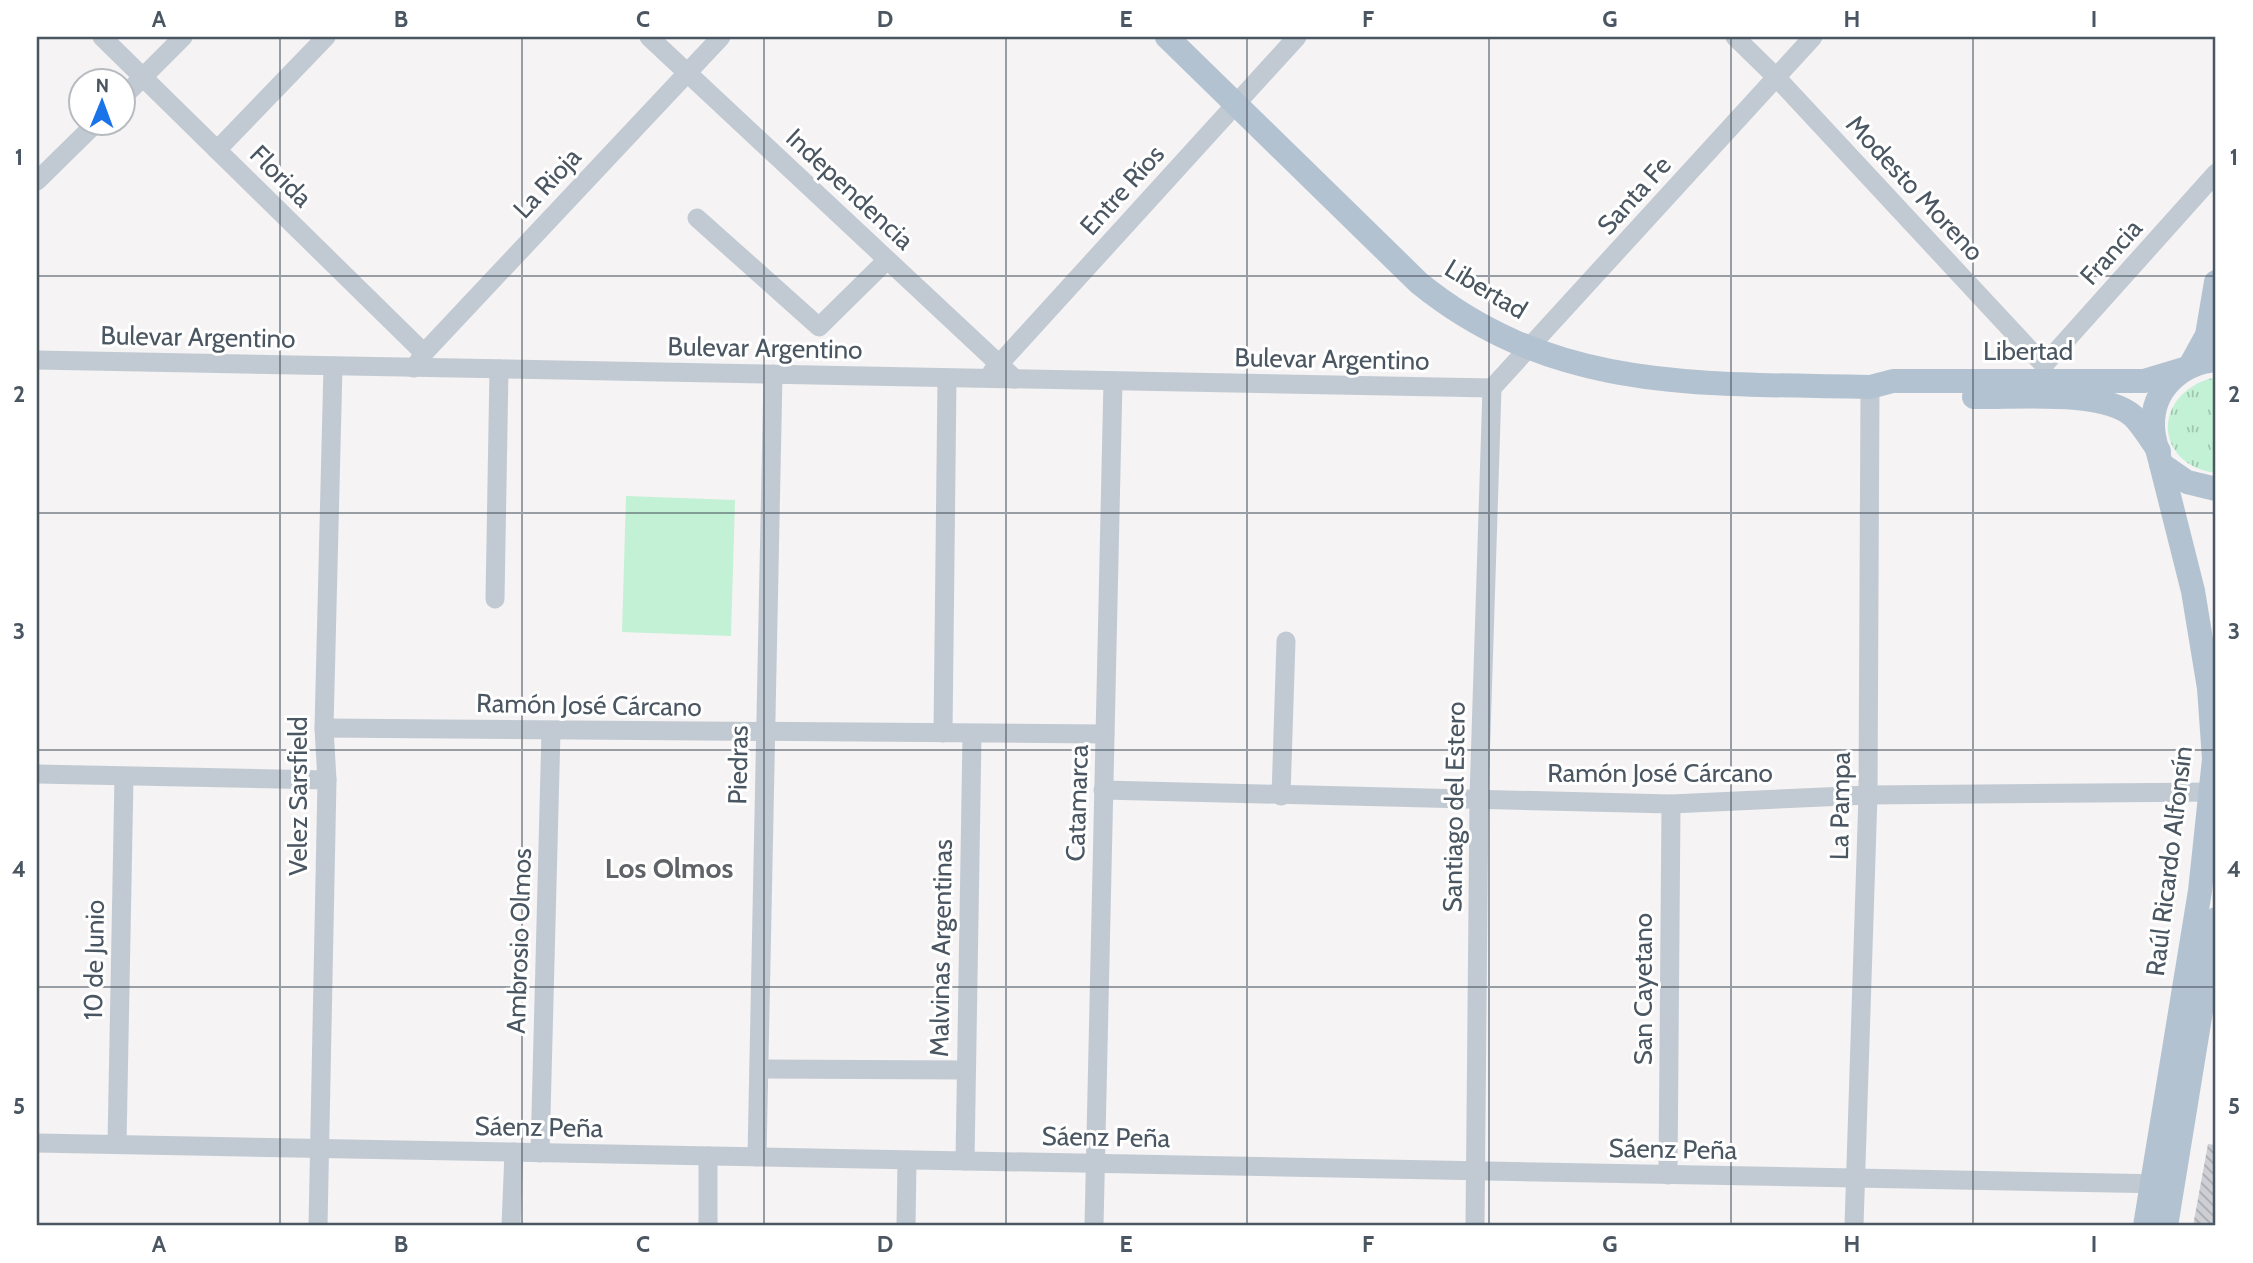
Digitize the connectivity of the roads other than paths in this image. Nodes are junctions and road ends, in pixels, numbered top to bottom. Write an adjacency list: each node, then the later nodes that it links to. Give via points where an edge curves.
1 (102, 37): 11 (street, Florida)
2 (183, 37): 11 (street)
3 (326, 37): 16 (street)
4 (649, 37): 10 (street, Independencia)
5 (721, 37): 10 (street, La Rioja)
6 (1167, 37): 14 (main road, Libertad)
7 (1297, 37): 14 (street, Entre Ríos)
8 (1735, 37): 12 (street, Modesto Moreno)
9 (1813, 37): 12 (street, Santa Fe)
10 (687, 73): 20 (street, Independencia); 25 (street, La Rioja)
11 (144, 77): 13 (street); 16 (street, Florida)
12 (1776, 77): 22 (street, Santa Fe); 30 (street, Modesto Moreno)
13 (136, 85)
14 (1235, 105): 22 (main road, Libertad, via 1419,283 1464,316); 29 (street, Entre Ríos)
15 (83, 136): 18 (street)
16 (218, 150): 25 (street, Florida)
17 (2216, 173): 30 (street, Francia)
18 (37, 181)
19 (697, 218): 20 (street, via 819,327)
20 (887, 260): 29 (street, Independencia)
21 (2216, 282): 27 (main road, via 2207,335)
22 (1531, 349): 35 (main road, Libertad, via 1599,371 1647,379); 36 (street, Santa Fe)
23 (37, 360): 26 (street, Bulevar Argentino)
24 (2216, 360): 27 (main road, Libertad)
25 (419, 361): 26 (street, Bulevar Argentino); 28 (street, Bulevar Argentino)
26 (333, 366): 41 (street, Velez Sarsfield)
27 (2187, 368): 30 (main road, Libertad, via 2144,381); 37 (main road, via 2167,385 2155,406 2153,429)
28 (499, 369): 31 (street, Bulevar Argentino); 39 (street)
29 (993, 371): 32 (street, Bulevar Argentino); 33 (street, Independencia)
30 (2044, 373): 35 (main road, Libertad, via 1893,381)
31 (773, 374): 32 (street, Bulevar Argentino); 43 (street, Piedras)
32 (947, 378): 44 (street)
33 (1016, 379): 34 (street, Bulevar Argentino)
34 (1113, 381): 36 (street, Bulevar Argentino); 45 (street, Catamarca)
35 (1870, 387): 37 (main road, Libertad, via 1895,396 2113,404 2132,416); 52 (street, La Pampa)
36 (1492, 388): 54 (street, Santiago del Estero)
37 (2160, 458): 38 (main road, via 2187,482); 51 (main road, Raúl Ricardo Alfonsín, via 2201,636 2213,728)
38 (2216, 489)
39 (495, 599)
40 (1286, 640): 53 (street)
41 (324, 728): 42 (street, Ramón José Cárcano); 49 (street, Velez Sarsfield)
42 (551, 732): 43 (street, Ramón José Cárcano); 63 (street, Ambrosio Olmos)
43 (765, 733): 44 (street, Ramón José Cárcano); 57 (street, Piedras)
44 (943, 733): 46 (street, Ramón José Cárcano)
45 (1105, 734): 46 (street, Ramón José Cárcano); 50 (street, Catamarca)
46 (972, 735): 58 (street, Malvinas Argentinas)
47 (37, 774): 48 (street)
48 (124, 777): 49 (street); 60 (street, 10 de Junio)
49 (327, 780): 61 (street, Velez Sarsfield)
50 (1103, 790): 53 (street, Ramón José Cárcano); 68 (street, Catamarca)
51 (2214, 792): 52 (street, Ramón José Cárcano); 72 (main road, Raúl Ricardo Alfonsín)
52 (1868, 795): 55 (street, Ramón José Cárcano); 71 (street, La Pampa)
53 (1281, 796): 54 (street, Ramón José Cárcano)
54 (1479, 797): 55 (street, Ramón José Cárcano); 69 (street, Santiago del Estero)
55 (1671, 804): 70 (street, San Cayetano)
56 (2216, 919): 72 (main road, Raúl Ricardo Alfonsín)
57 (759, 1069): 58 (street); 65 (street, Piedras)
58 (965, 1070): 67 (street, Malvinas Argentinas)
59 (37, 1143): 60 (street, Sáenz Peña)
60 (117, 1144): 61 (street, Sáenz Peña)
61 (319, 1149): 62 (street, Sáenz Peña); 73 (street, Velez Sarsfield)
62 (514, 1152): 63 (street, Sáenz Peña); 74 (street)
63 (540, 1153): 64 (street, Sáenz Peña)
64 (708, 1156): 65 (street, Sáenz Peña); 75 (street)
65 (757, 1157): 66 (street, Sáenz Peña)
66 (907, 1160): 67 (street, Sáenz Peña); 76 (street)
67 (965, 1161): 68 (street, Sáenz Peña)
68 (1095, 1163): 69 (street, Sáenz Peña); 77 (street, Catamarca)
69 (1475, 1171): 70 (street, Sáenz Peña); 78 (street, Santiago del Estero)
70 (1668, 1175): 71 (street, Sáenz Peña)
71 (1855, 1178): 72 (street, Sáenz Peña); 79 (street, La Pampa)
72 (2163, 1184): 80 (main road, Raúl Ricardo Alfonsín); 81 (main road, Raúl Ricardo Alfonsín)
73 (318, 1226)
74 (511, 1226)
75 (708, 1226)
76 (906, 1226)
77 (1094, 1226)
78 (1475, 1226)
79 (1854, 1226)
80 (2144, 1226)
81 (2166, 1226)

